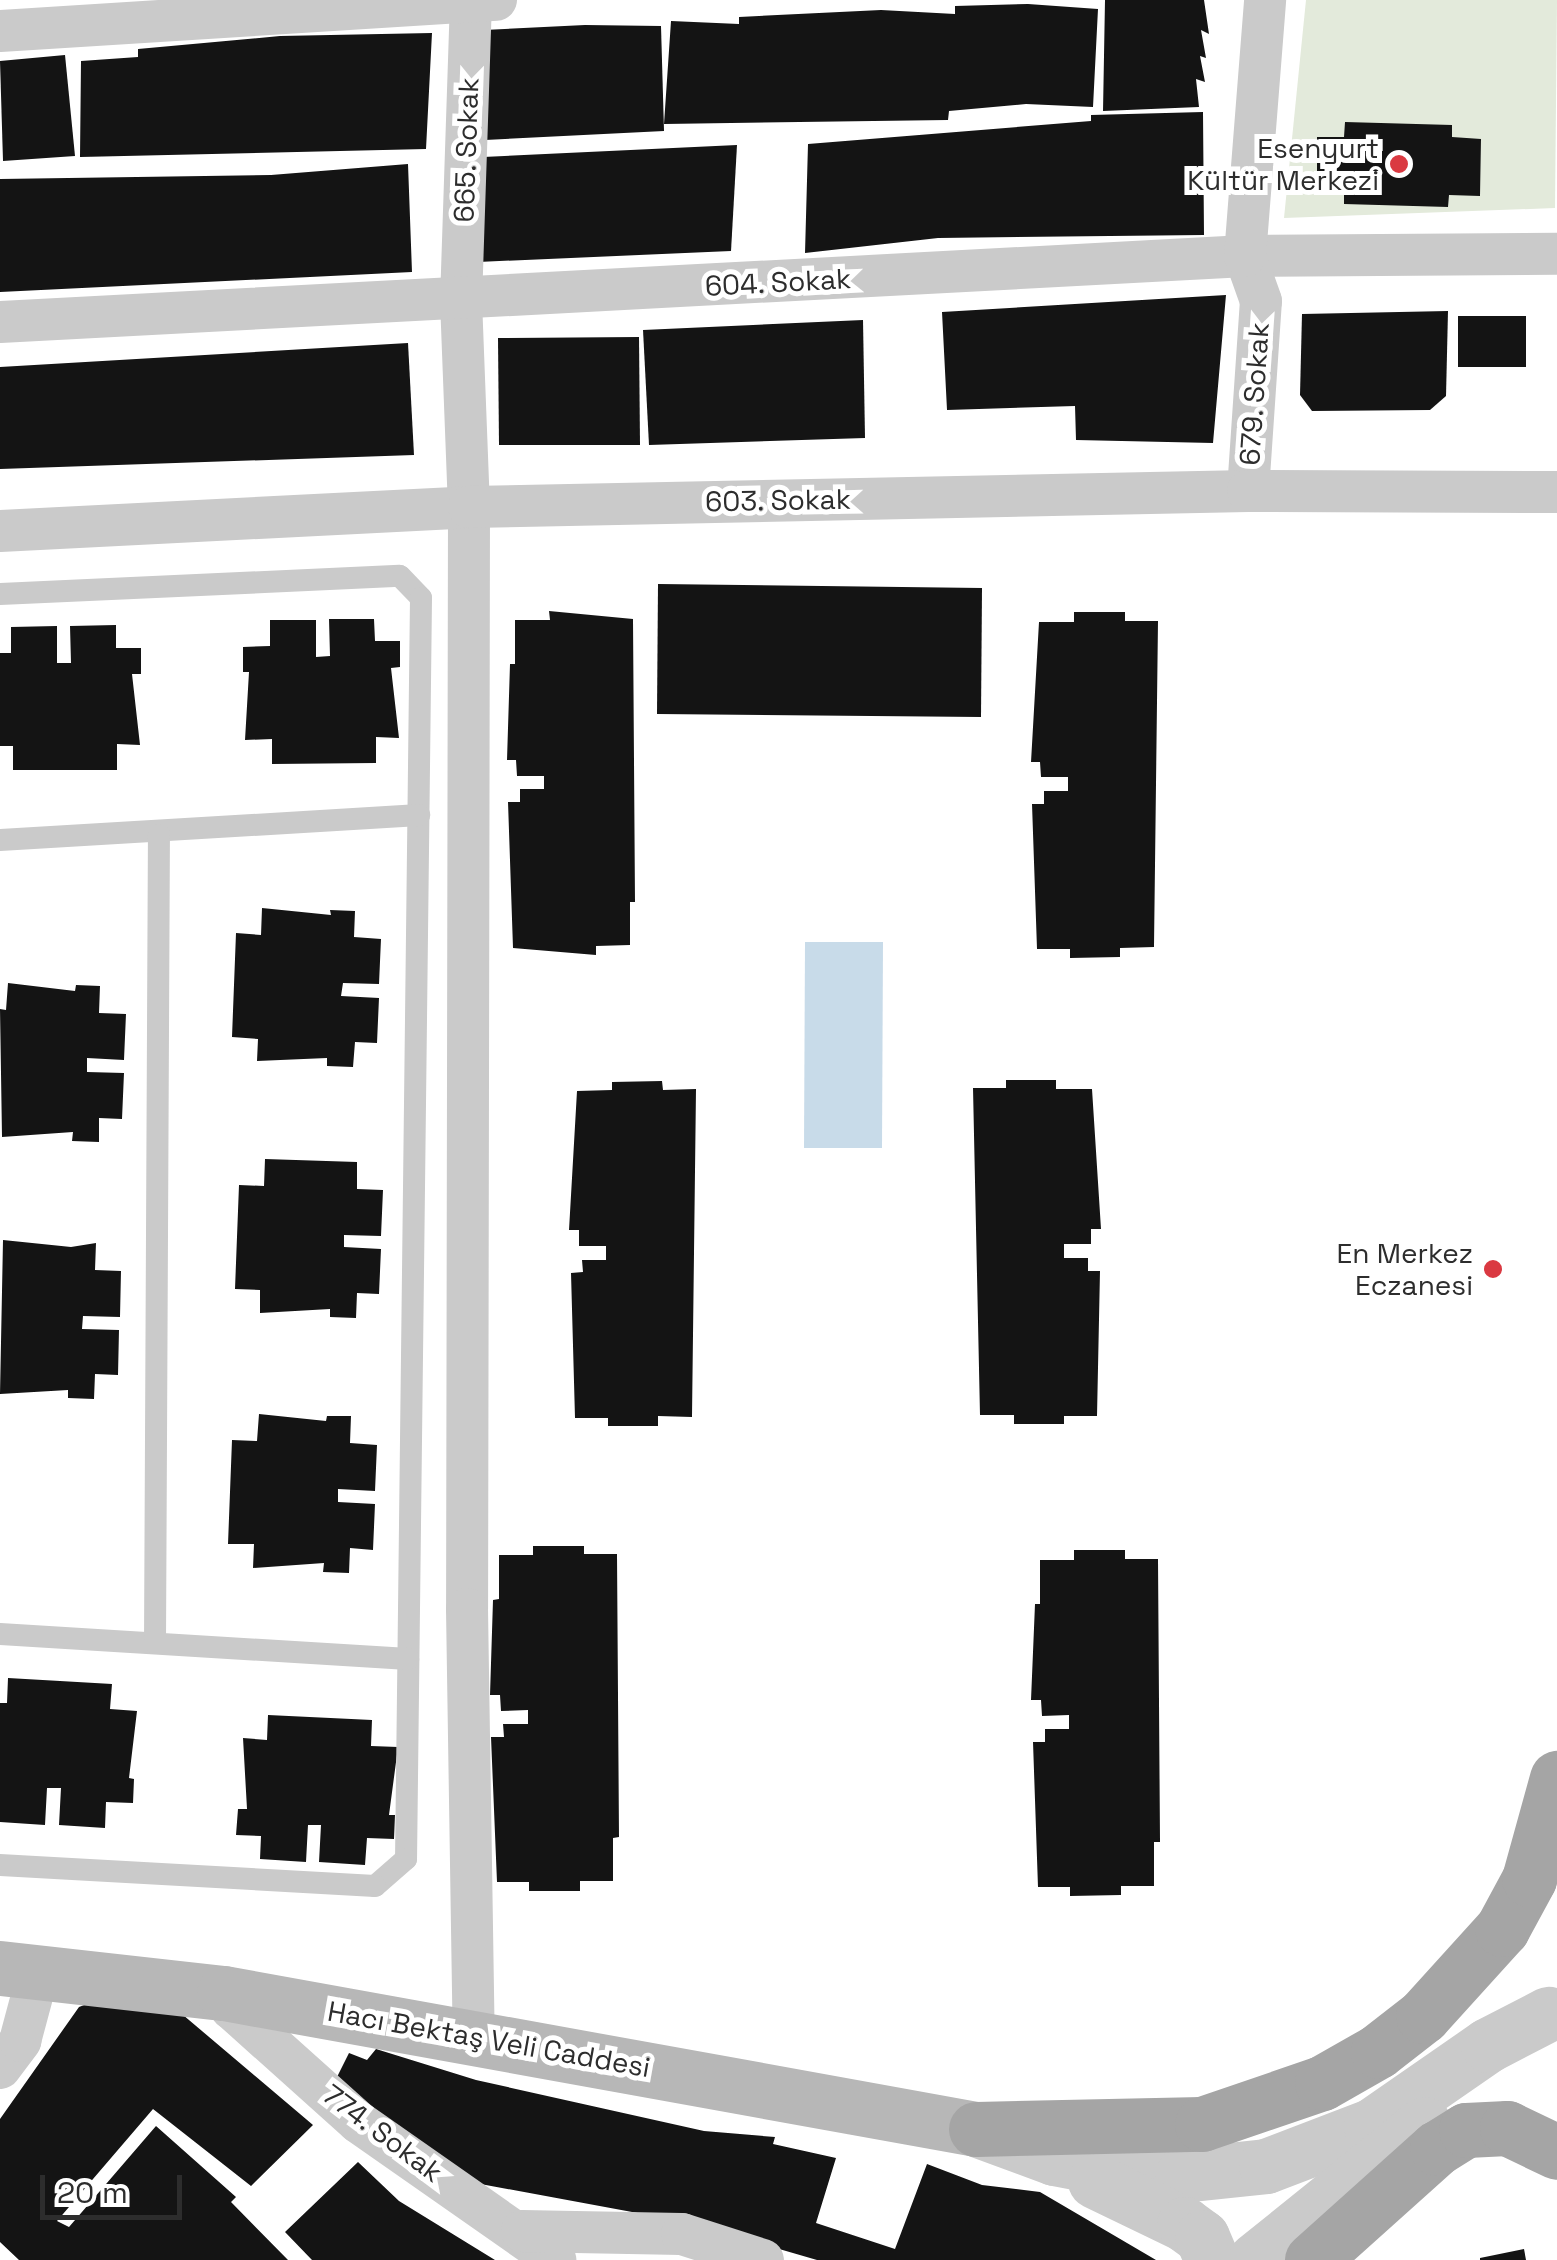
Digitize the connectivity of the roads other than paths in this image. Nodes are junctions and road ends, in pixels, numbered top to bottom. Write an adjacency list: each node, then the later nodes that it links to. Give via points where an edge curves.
1 (479, 0): 3 (street); 6 (street, 665. Sokak)
2 (1265, 0): 5 (street, 679. Sokak)
3 (0, 31)
4 (1557, 254): 5 (street, 604. Sokak)
5 (1245, 256): 6 (street, 604. Sokak); 8 (street, 679. Sokak, via 1261,301)
6 (461, 300): 7 (street, 604. Sokak); 10 (street, 665. Sokak)
7 (0, 322)
8 (1248, 490): 9 (street, 603. Sokak); 10 (street, 603. Sokak)
9 (1557, 492)
10 (469, 507): 11 (street, 603. Sokak); 23 (street, 665. Sokak)
11 (0, 530)
12 (0, 594): 13 (lane, via 400,576 421,598)
13 (419, 815): 14 (lane); 18 (lane)
14 (159, 835): 15 (lane); 17 (lane)
15 (0, 840)
16 (0, 1634): 17 (lane)
17 (155, 1643): 18 (lane)
18 (408, 1659): 20 (lane, via 406,1859 375,1886)
19 (1557, 1778): 25 (main road, via 1530,1878 1502,1928 1423,2016 1378,2051 1322,2083 1202,2124)
20 (0, 1865)
21 (19, 1969): 22 (main road, Hacı Bektaş Veli Caddesi); 24 (street, via 20,2041)
22 (224, 1993): 23 (main road, Hacı Bektaş Veli Caddesi); 28 (street, 774. Sokak, via 231,2008 358,2122)
23 (474, 2035): 25 (main road, Hacı Bektaş Veli Caddesi)
24 (0, 2068)
25 (976, 2129): 27 (street)
26 (1557, 2152): 33 (main road, via 1508,2128 1466,2130)
27 (1054, 2158): 31 (street, via 1184,2224 1202,2237); 32 (street, via 1182,2175 1266,2166 1372,2126 1488,2044 1550,2028)
28 (522, 2232): 29 (street, 774. Sokak); 30 (street, via 682,2234)
29 (555, 2260)
30 (763, 2260)
31 (1212, 2260)
32 (1255, 2260)
33 (1312, 2260)

